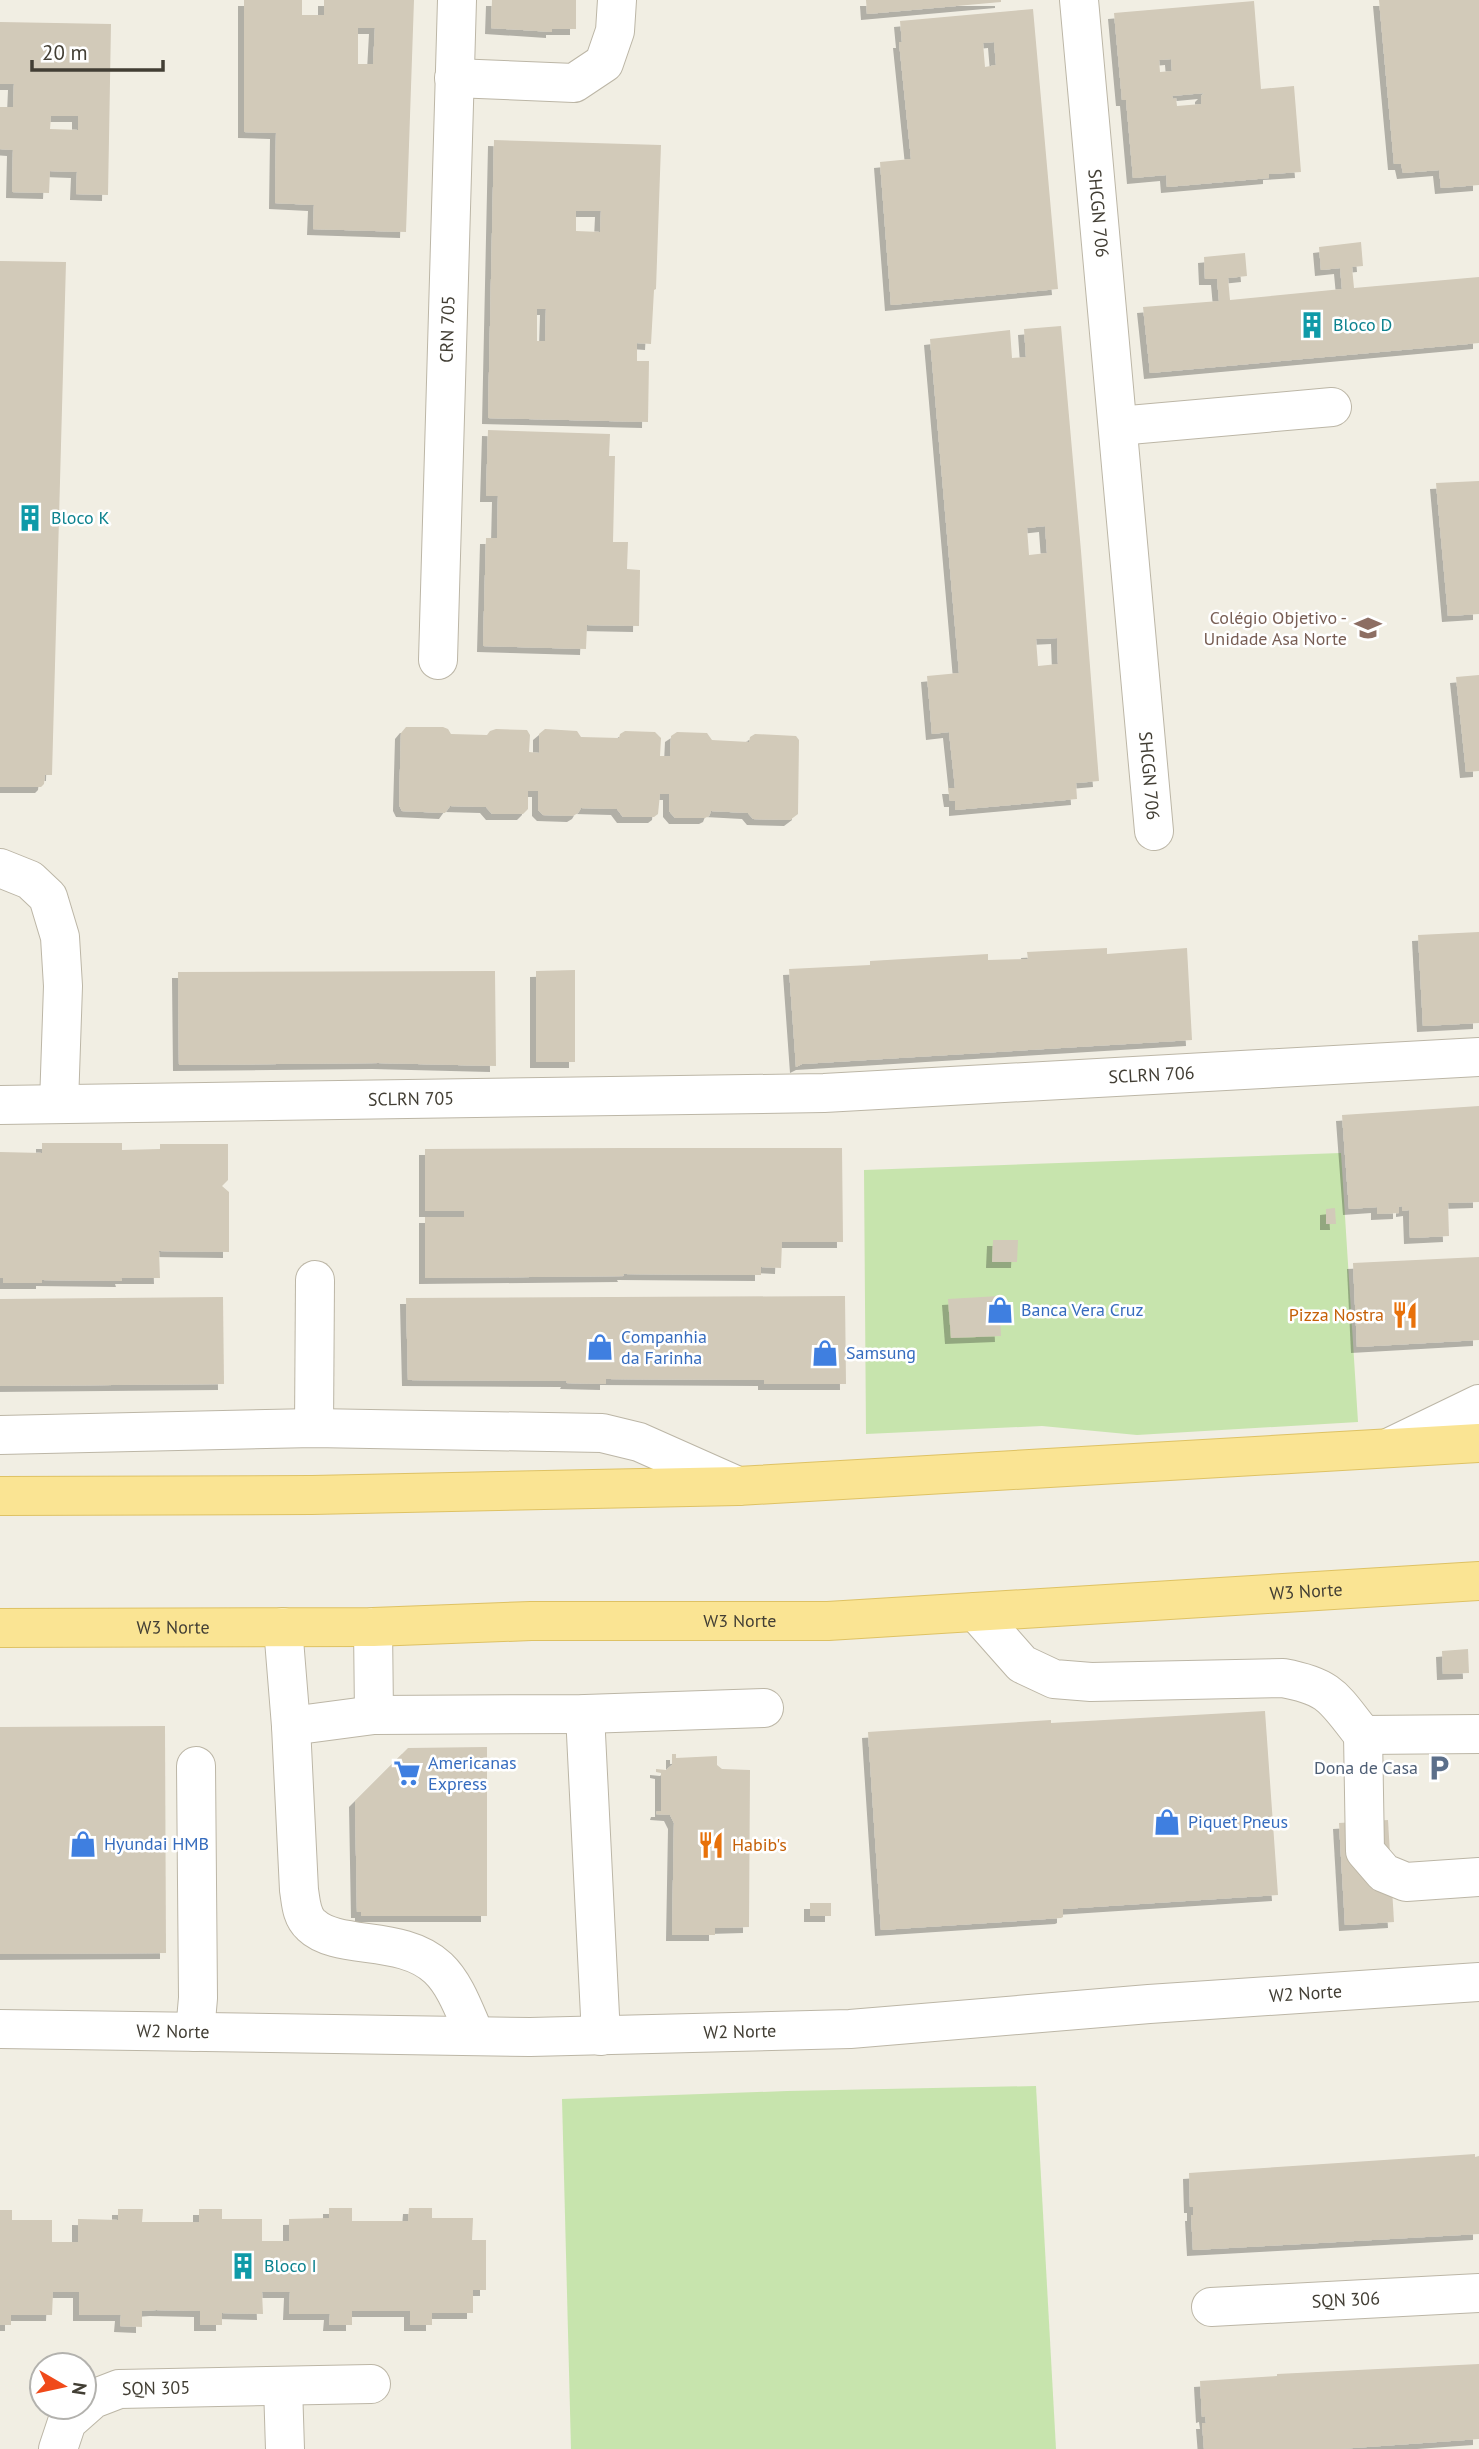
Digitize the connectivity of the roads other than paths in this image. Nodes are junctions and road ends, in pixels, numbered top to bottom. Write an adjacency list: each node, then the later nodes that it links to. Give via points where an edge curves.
1 (457, 0): 4 (street, CRN 705)
2 (617, 0): 4 (street, via 615,31 604,63 574,83)
3 (1079, 0): 6 (street, SHCGN 706)
4 (454, 78): 7 (street, CRN 705)
5 (1332, 407): 6 (street)
6 (1118, 426): 8 (street, SHCGN 706)
7 (438, 660)
8 (1154, 831)
9 (0, 868): 12 (street, via 30,880 48,897 60,937)
10 (1479, 1057): 11 (street, SCLRN 706)
11 (824, 1093): 12 (street, SCLRN 705)
12 (59, 1104): 13 (street, SCLRN 705)
13 (0, 1105)
14 (315, 1280): 16 (street)
15 (1479, 1404): 19 (street)
16 (314, 1428): 17 (street); 20 (street, via 602,1433 639,1442)
17 (0, 1435)
18 (1479, 1443): 19 (main road)
19 (1388, 1448): 20 (main road)
20 (738, 1486): 21 (main road)
21 (0, 1496)
22 (1479, 1581): 23 (main road, W3 Norte)
23 (976, 1612): 25 (main road, W3 Norte, via 828,1621 531,1621); 32 (street, via 1022,1664 1054,1679 1283,1678 1309,1683 1330,1694)
24 (283, 1626): 25 (main road, W3 Norte); 26 (main road, W3 Norte); 30 (street)
25 (373, 1627): 29 (street)
26 (0, 1628)
27 (764, 1708): 28 (street)
28 (584, 1714): 29 (street); 39 (street)
29 (374, 1715): 30 (street)
30 (291, 1726): 38 (street, via 299,1890 309,1924 335,1937 404,1948 422,1956 451,1983)
31 (1479, 1734): 32 (street)
32 (1363, 1735): 34 (street, via 1365,1851 1384,1873 1406,1882)
33 (196, 1766): 37 (street)
34 (1479, 1878)
35 (1479, 1982): 39 (street, W2 Norte, via 850,2029)
36 (0, 2029): 37 (street, W2 Norte)
37 (195, 2032): 38 (street, W2 Norte)
38 (475, 2035): 39 (street, W2 Norte)
39 (601, 2036)
40 (1479, 2293): 41 (street, SQN 306)
41 (1211, 2307)
42 (372, 2384): 43 (street, SQN 305)
43 (283, 2386): 44 (street, SQN 305, via 119,2389 93,2399 67,2422); 45 (street)
44 (58, 2449)
45 (285, 2449)

